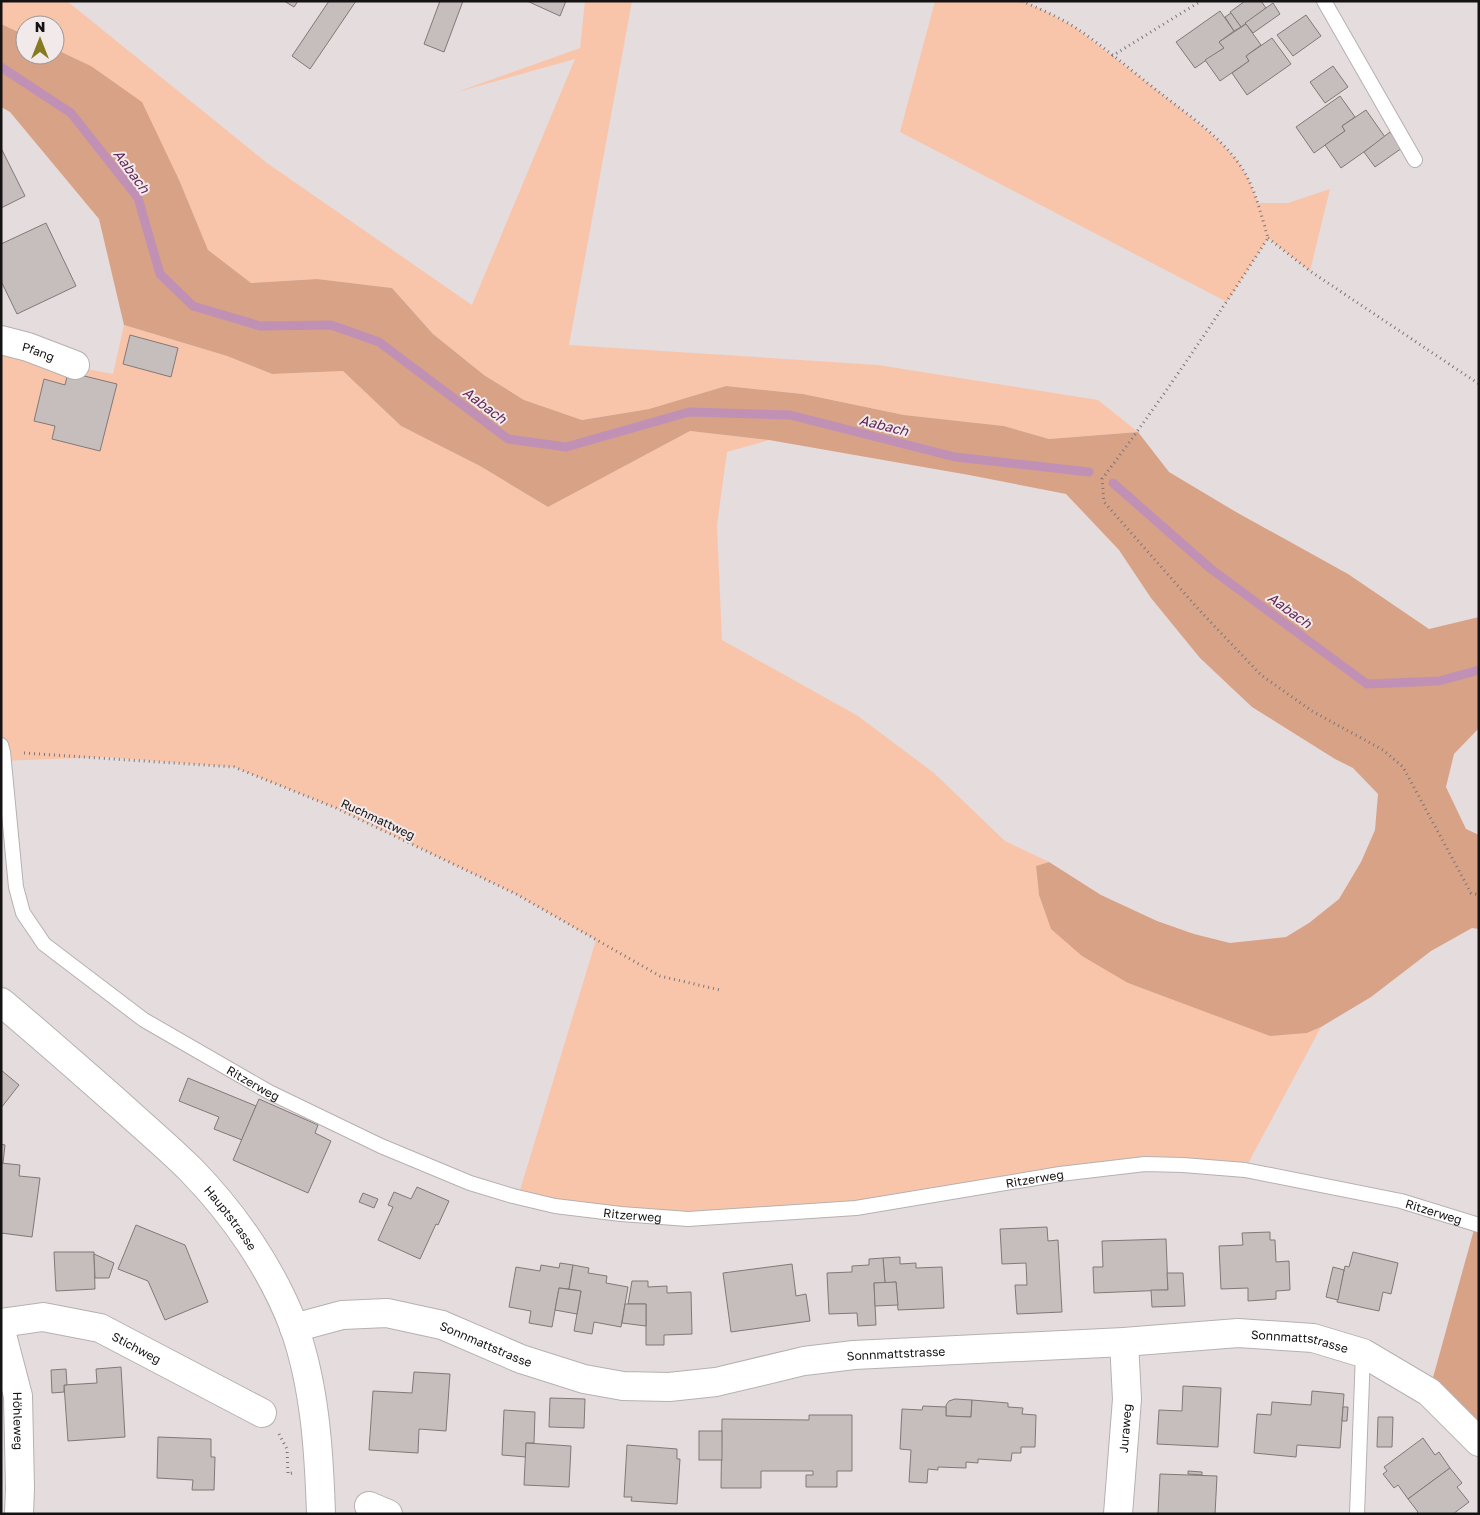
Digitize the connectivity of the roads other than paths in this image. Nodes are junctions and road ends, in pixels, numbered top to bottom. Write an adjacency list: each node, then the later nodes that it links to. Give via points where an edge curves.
1 (1324, 1): 2 (lane)
2 (1414, 160)
3 (1, 340): 4 (street, Pfang)
4 (75, 365)
5 (2, 748): 7 (lane, Ritzerweg, via 16,887 23,913 44,944 144,1020 269,1092 381,1146 470,1183 555,1206 688,1219 856,1208 1060,1174 1145,1164 1183,1165 1245,1170 1381,1197)
6 (1, 1002): 9 (street, Hauptstrasse, via 177,1157 218,1200 257,1253)
7 (1479, 1225)
8 (1, 1323): 13 (street, Stichweg, via 43,1317 100,1328)
9 (294, 1328): 11 (street, Sonnmattstrasse, via 342,1315 387,1312 442,1325 521,1359 584,1379 623,1386 669,1387 716,1382 804,1361 854,1355); 16 (street, Hauptstrasse, via 309,1384 316,1430)
10 (1, 1330): 15 (street, Höhleweg, via 18,1396)
11 (1124, 1342): 12 (street, Sonnmattstrasse, via 1238,1333 1313,1338); 17 (street, Juraweg, via 1127,1399)
12 (1363, 1353): 14 (street, Sonnmattstrasse, via 1429,1392); 18 (lane)
13 (262, 1414)
14 (1479, 1442)
15 (19, 1514)
16 (321, 1514)
17 (1118, 1514)
18 (1357, 1514)

